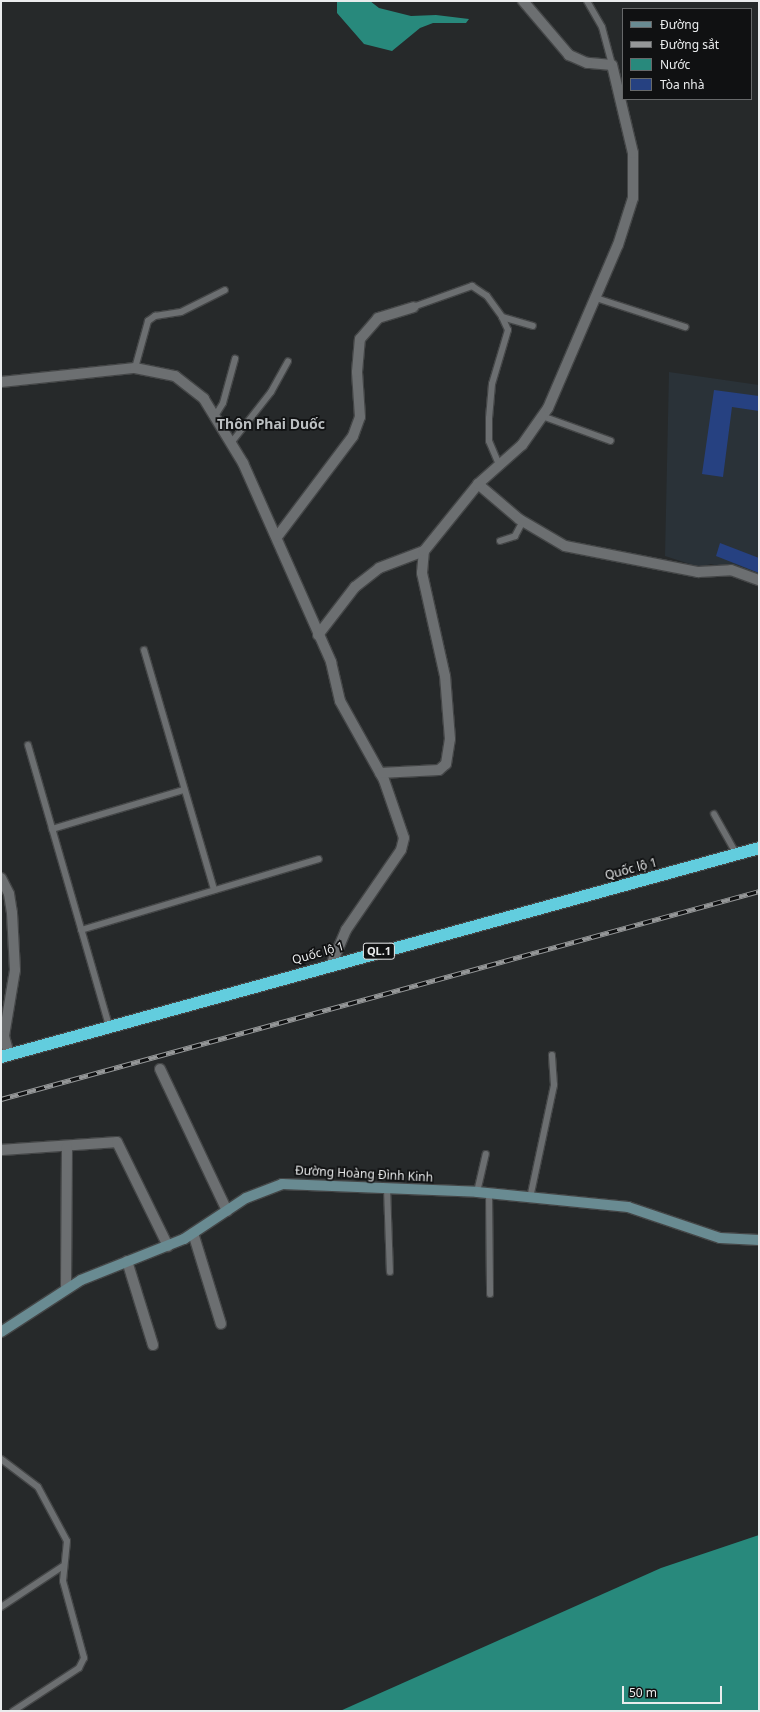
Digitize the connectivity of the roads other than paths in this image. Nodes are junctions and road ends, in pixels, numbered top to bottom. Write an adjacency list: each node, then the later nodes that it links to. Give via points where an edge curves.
1 (586, 1): 3 (lane, via 602,27)
2 (525, 4): 3 (street, via 569,56 587,63)
3 (612, 65): 5 (street, via 632,153 633,198)
4 (225, 290): 12 (lane, via 181,312 155,316 148,321)
5 (596, 298): 9 (lane); 15 (street)
6 (413, 307): 7 (lane, via 472,286 487,296); 21 (street, via 378,318 360,339 357,372 360,417 353,436)
7 (502, 317): 8 (lane); 18 (lane, via 508,330 492,384 489,418 489,441)
8 (533, 326)
9 (685, 327)
10 (235, 359): 14 (lane, via 223,403)
11 (288, 361): 17 (lane, via 271,392)
12 (135, 368): 13 (street); 14 (street, via 186,382)
13 (1, 382)
14 (215, 416): 17 (street)
15 (542, 416): 16 (lane); 18 (street, via 522,445)
16 (611, 441)
17 (231, 443): 21 (street)
18 (499, 465): 19 (street)
19 (478, 484): 20 (street); 23 (street)
20 (523, 522): 22 (lane, via 515,536); 24 (street, via 580,551 616,554 698,572 730,570)
21 (277, 537): 25 (street)
22 (500, 541)
23 (424, 551): 25 (street, via 379,568 355,587); 28 (street, via 422,573 445,676 450,739 446,764 440,770)
24 (759, 580)
25 (318, 635): 28 (street, via 332,662 340,701)
26 (144, 650): 29 (lane)
27 (28, 746): 31 (lane)
28 (380, 773): 38 (street, via 404,838 401,850 346,930)
29 (184, 790): 31 (lane); 36 (lane)
30 (714, 814): 33 (lane)
31 (52, 829): 37 (lane)
32 (758, 846): 33 (highway, Quốc lộ 1 / QL.1)
33 (737, 855): 38 (highway, Quốc lộ 1 / QL.1)
34 (319, 859): 36 (lane)
35 (1, 878): 40 (street, via 12,913 15,970)
36 (214, 890): 37 (lane)
37 (81, 930): 39 (lane)
38 (332, 963): 39 (highway, Quốc lộ 1 / QL.1)
39 (109, 1026): 42 (highway, Quốc lộ 1 / QL.1)
40 (2, 1035): 42 (street)
41 (552, 1054): 50 (lane, via 551,1102)
42 (5, 1056)
43 (160, 1069): 51 (street)
44 (67, 1146): 45 (street); 54 (street, via 116,1142); 57 (street)
45 (1, 1150)
46 (486, 1154): 48 (lane)
47 (387, 1188): 48 (street, Đường Hoàng Đình Kinh); 51 (street, Đường Hoàng Đình Kinh, via 282,1184 258,1191); 56 (lane)
48 (477, 1192): 49 (street, Đường Hoàng Đình Kinh)
49 (489, 1193): 50 (street, Đường Hoàng Đình Kinh); 58 (lane)
50 (530, 1198): 53 (street, Đường Hoàng Đình Kinh, via 628,1207 724,1239)
51 (227, 1211): 52 (street, Đường Hoàng Đình Kinh)
52 (194, 1234): 54 (street, Đường Hoàng Đình Kinh); 59 (street)
53 (759, 1240)
54 (168, 1246): 55 (street, Đường Hoàng Đình Kinh)
55 (127, 1261): 57 (street, Đường Hoàng Đình Kinh); 61 (street)
56 (390, 1272)
57 (66, 1289): 60 (street, Đường Hoàng Đình Kinh)
58 (490, 1294)
59 (221, 1324)
60 (1, 1332)
61 (153, 1345)
62 (1, 1459): 63 (lane, via 27,1475 52,1510 67,1542)
63 (63, 1566): 64 (lane); 65 (lane, via 64,1587 84,1663)
64 (1, 1607)
65 (13, 1711)

